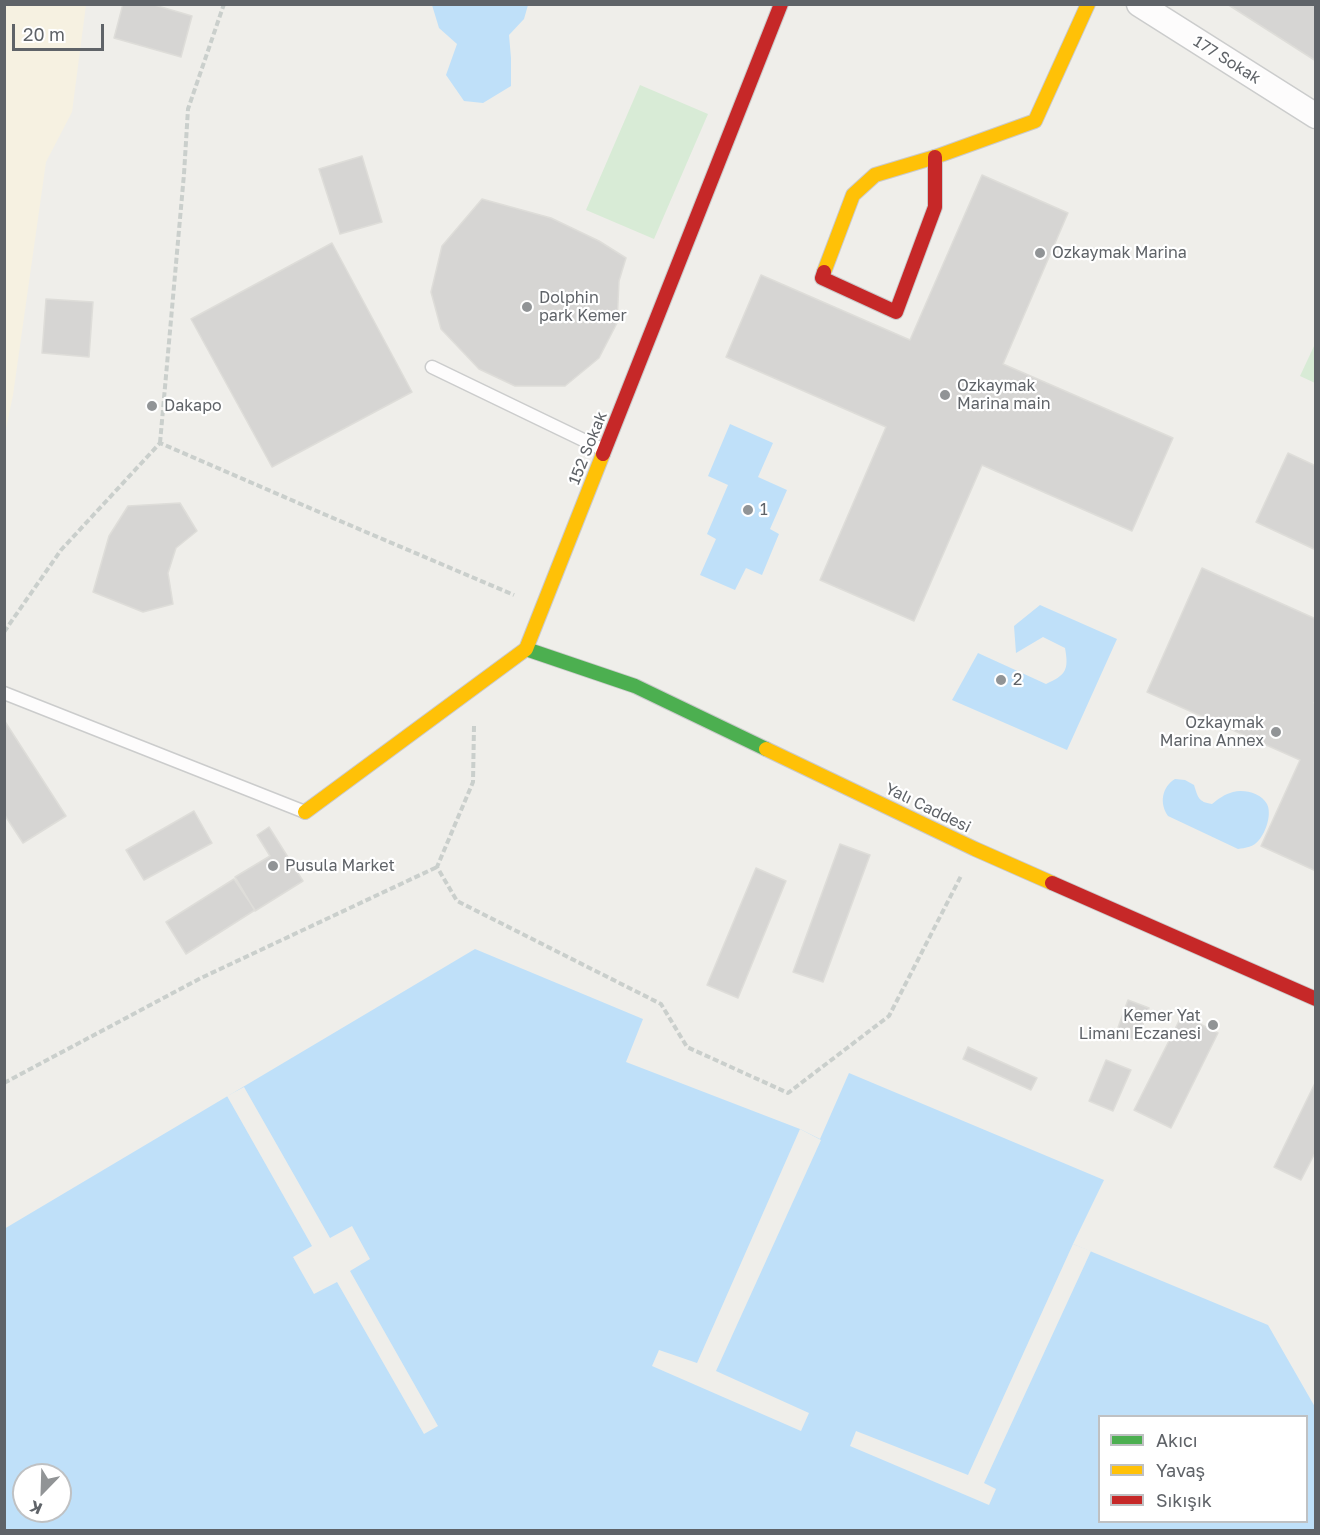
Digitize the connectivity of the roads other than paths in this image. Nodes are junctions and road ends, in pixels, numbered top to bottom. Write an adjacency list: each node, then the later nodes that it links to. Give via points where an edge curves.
1 (781, 4): 7 (street, 152 Sokak)
2 (1088, 4): 5 (street, via 1035,121)
3 (1139, 4): 4 (street, 177 Sokak)
4 (1316, 116)
5 (935, 157): 5 (street, via 875,175 854,195 822,278 896,312 935,207)
6 (432, 367): 7 (lane)
7 (605, 451): 8 (street, 152 Sokak)
8 (526, 649): 10 (street); 11 (street, Yalı Caddesi, via 635,686 975,849)
9 (4, 693): 10 (lane)
10 (305, 812)
11 (1316, 999)

